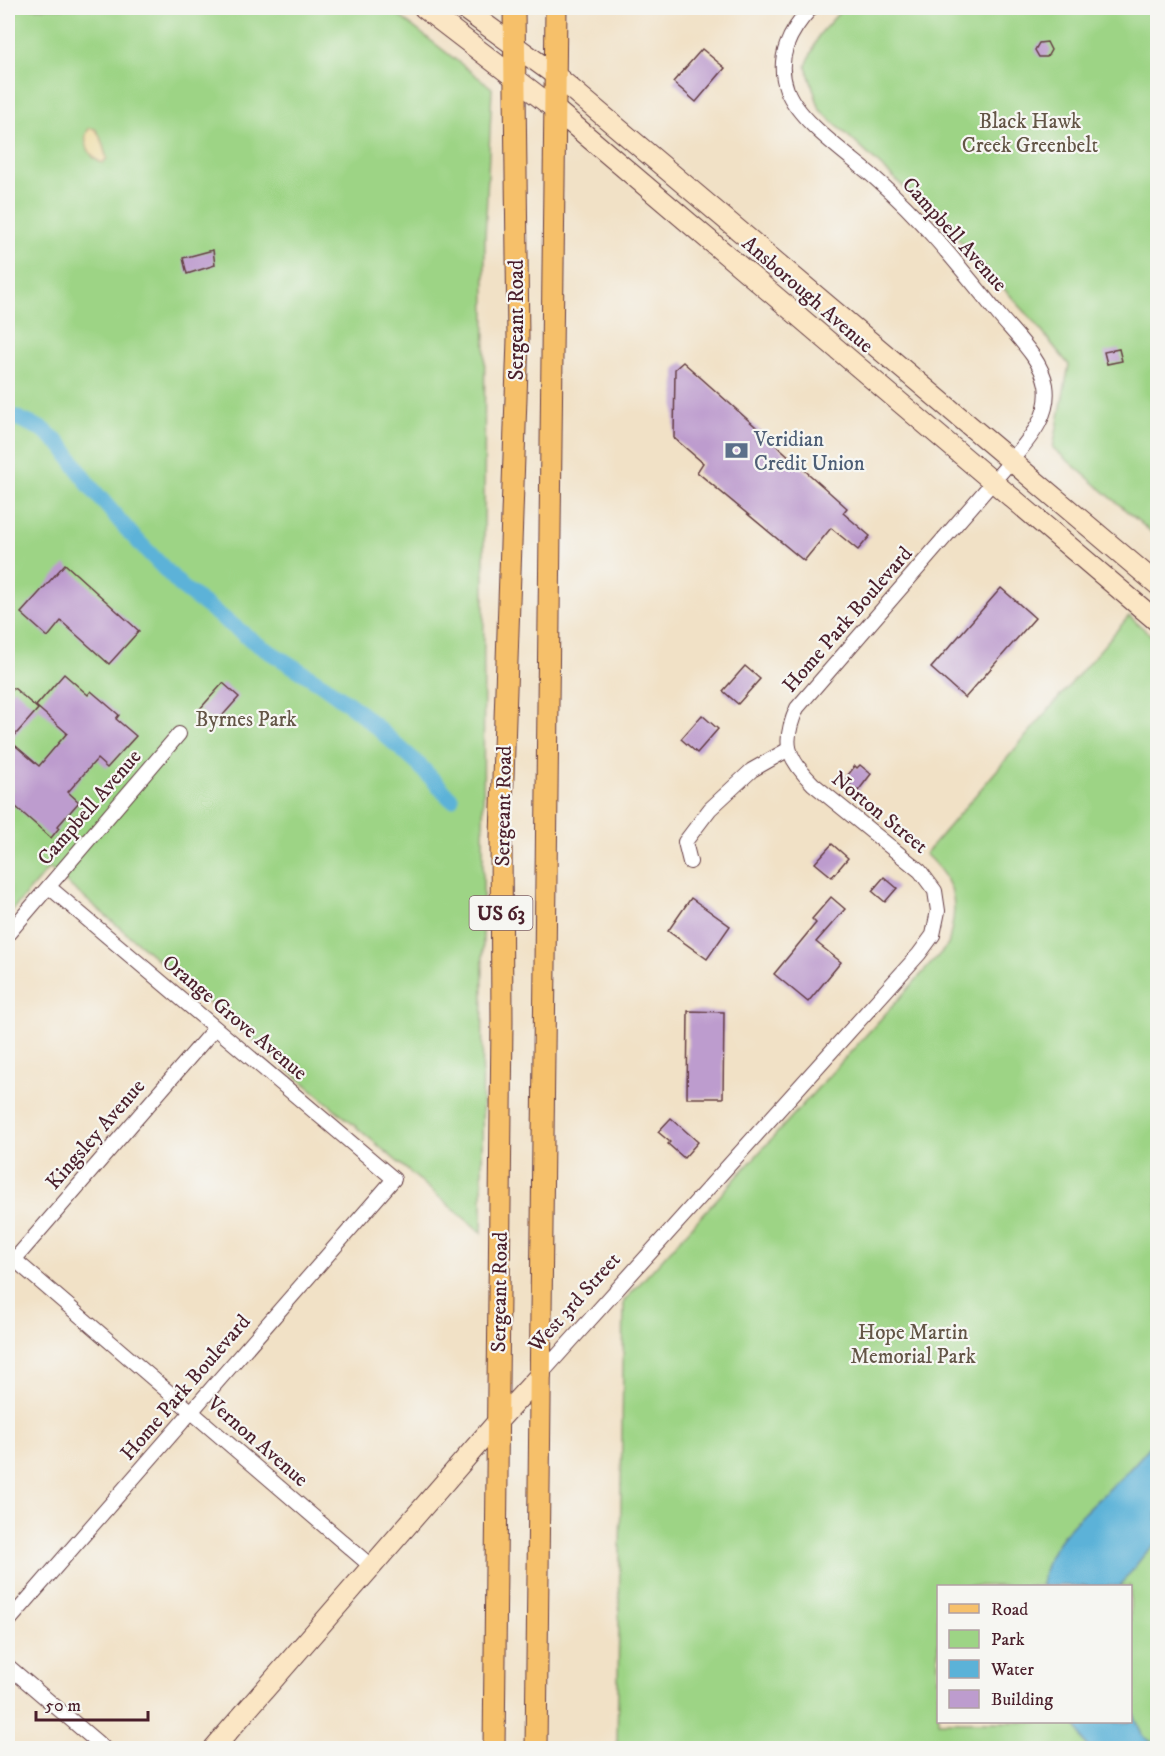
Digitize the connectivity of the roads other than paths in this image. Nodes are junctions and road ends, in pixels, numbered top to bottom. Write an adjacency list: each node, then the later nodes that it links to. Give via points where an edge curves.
1 (424, 8): 8 (main road, Ansborough Avenue)
2 (463, 8): 6 (main road, Ansborough Avenue)
3 (514, 8): 6 (main road, Sergeant Road / US 63)
4 (556, 8): 7 (main road, Sergeant Road / US 63)
5 (811, 8): 10 (street, Campbell Avenue, via 789,37 783,64 792,101 807,120 909,210 1036,361 1046,386 1043,414)
6 (514, 44): 7 (main road, Ansborough Avenue); 8 (main road, Sergeant Road / US 63)
7 (555, 75): 9 (main road, Sergeant Road / US 63); 10 (main road, Ansborough Avenue)
8 (514, 78): 9 (main road, Ansborough Avenue); 25 (main road, Sergeant Road / US 63, via 518,339 501,836)
9 (555, 109): 11 (main road, Ansborough Avenue); 23 (main road, Sergeant Road / US 63)
10 (1011, 461): 11 (street, Campbell Avenue); 12 (main road, Ansborough Avenue)
11 (992, 483): 13 (main road, Ansborough Avenue); 15 (street, Home Park Boulevard, via 797,708 788,728)
12 (1158, 585)
13 (1158, 622)
14 (179, 734): 17 (street, Campbell Avenue)
15 (789, 749): 16 (street, via 752,770 710,810 685,842); 18 (street, Norton Street, via 797,768 813,784 920,871 935,891)
16 (690, 862)
17 (49, 887): 19 (street, Campbell Avenue); 20 (street, Orange Grove Avenue)
18 (938, 911): 23 (street, West 3rd Street, via 933,935 919,954)
19 (8, 934)
20 (215, 1028): 21 (street, Orange Grove Avenue); 22 (street, Kingsley Avenue)
21 (394, 1179): 24 (street, Home Park Boulevard)
22 (10, 1260): 24 (street, Vernon Avenue)
23 (541, 1374): 25 (main road, West 3rd Street); 32 (main road, Sergeant Road / US 63)
24 (191, 1412): 26 (street, Vernon Avenue); 27 (street, Home Park Boulevard)
25 (498, 1421): 26 (main road, West 3rd Street); 31 (main road, Sergeant Road / US 63)
26 (372, 1567): 30 (main road, West 3rd Street)
27 (8, 1622)
28 (8, 1666): 29 (street)
29 (104, 1749)
30 (214, 1749)
31 (494, 1749)
32 (536, 1749)

